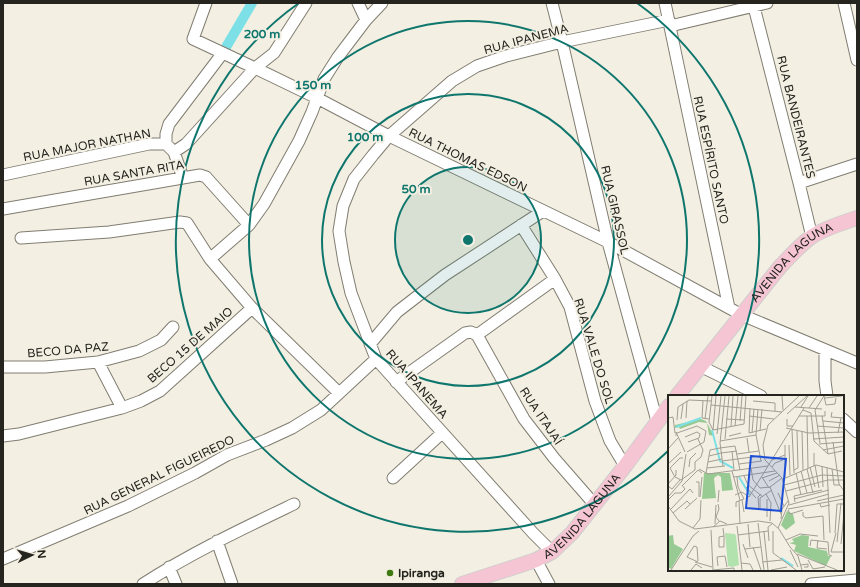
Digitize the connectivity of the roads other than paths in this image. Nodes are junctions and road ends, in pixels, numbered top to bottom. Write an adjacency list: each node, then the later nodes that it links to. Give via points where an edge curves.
1 (206, 3): 13 (street, RUA THOMAS EDSON, via 193,40)
2 (306, 3): 15 (street, via 274,53)
3 (358, 3): 10 (street)
4 (382, 3): 10 (street)
5 (552, 3): 12 (street, RUA GIRASSOL)
6 (665, 3): 11 (street, RUA ESPÍRITO SANTO)
7 (767, 3): 9 (street, RUA IPANEMA)
8 (844, 3): 14 (street)
9 (754, 5): 11 (street, RUA IPANEMA); 22 (street, RUA BANDEIRANTES)
10 (366, 20): 16 (street, via 324,79)
11 (670, 23): 12 (street, RUA IPANEMA); 34 (street, RUA ESPÍRITO SANTO)
12 (562, 42): 17 (street, RUA IPANEMA, via 477,66 452,81); 30 (street, RUA GIRASSOL)
13 (222, 54): 15 (street, RUA THOMAS EDSON); 18 (street, via 169,124 166,134)
14 (857, 60)
15 (255, 68): 16 (street, RUA THOMAS EDSON); 18 (street, via 186,144)
16 (317, 98): 17 (street, RUA THOMAS EDSON); 26 (street, via 299,141 264,204)
17 (389, 136): 24 (street, RUA THOMAS EDSON); 38 (street, RUA IPANEMA, via 354,179 343,206 339,231 351,293)
18 (170, 148): 20 (street, RUA MAJOR NATHAN, via 149,144); 21 (street)
19 (857, 164): 22 (street)
20 (3, 175)
21 (183, 178): 23 (street, RUA SANTA RITA); 26 (street, RUA SANTA RITA, via 200,175 206,177)
22 (799, 183): 28 (street, RUA BANDEIRANTES)
23 (3, 209)
24 (543, 211): 27 (street); 30 (street, RUA THOMAS EDSON)
25 (857, 218): 28 (main road, AVENIDA LAGUNA)
26 (248, 225): 31 (street)
27 (521, 225): 32 (street, RUA VALE DO SOL); 38 (street, via 445,275 397,312)
28 (812, 237): 35 (main road, AVENIDA LAGUNA, via 794,251)
29 (21, 238): 31 (street, via 109,232 184,222 190,227)
30 (608, 242): 34 (street, RUA THOMAS EDSON); 53 (street, RUA GIRASSOL)
31 (210, 259): 33 (street)
32 (555, 279): 37 (street); 57 (street, RUA VALE DO SOL, via 570,307 595,401 610,441)
33 (252, 308): 46 (street); 51 (street, BECO 15 DE MAIO, via 160,391)
34 (729, 308): 35 (street)
35 (742, 315): 39 (street); 43 (main road, AVENIDA LAGUNA)
36 (173, 327): 41 (street, BECO DA PAZ, via 161,340 139,351)
37 (477, 335): 45 (street, via 465,333); 60 (street, RUA ITAJAÍ, via 524,419)
38 (370, 344): 40 (street, RUA IPANEMA)
39 (825, 351): 42 (street); 49 (street)
40 (376, 359): 45 (street, RUA IPANEMA); 46 (street, RUA GENERAL FIGUEIREDO)
41 (98, 362): 44 (street, BECO DA PAZ, via 46,367); 51 (street)
42 (857, 363)
43 (700, 366): 47 (main road, AVENIDA LAGUNA); 48 (street)
44 (3, 367)
45 (396, 382): 55 (street, RUA IPANEMA)
46 (339, 393): 63 (street, RUA GENERAL FIGUEIREDO, via 321,410 292,428 227,455 128,506)
47 (678, 395)
48 (759, 395)
49 (828, 395)
50 (668, 407): 53 (main road, AVENIDA LAGUNA)
51 (122, 408): 56 (street, BECO 15 DE MAIO)
52 (844, 420): 54 (street)
53 (657, 421): 57 (main road, AVENIDA LAGUNA)
54 (857, 432)
55 (442, 433): 58 (street); 62 (street, RUA IPANEMA)
56 (3, 436)
57 (625, 466): 60 (main road, AVENIDA LAGUNA)
58 (393, 478)
59 (294, 504): 61 (street)
60 (595, 505): 62 (main road, AVENIDA LAGUNA)
61 (217, 541): 65 (street); 69 (street)
62 (552, 552): 64 (main road, AVENIDA LAGUNA)
63 (3, 559)
64 (536, 560): 70 (main road, AVENIDA LAGUNA); 71 (street)
65 (169, 567): 67 (street); 68 (street)
66 (857, 580): 72 (street)
67 (142, 584)
68 (176, 584)
69 (232, 584)
70 (462, 584)
71 (549, 584)
72 (811, 584)

